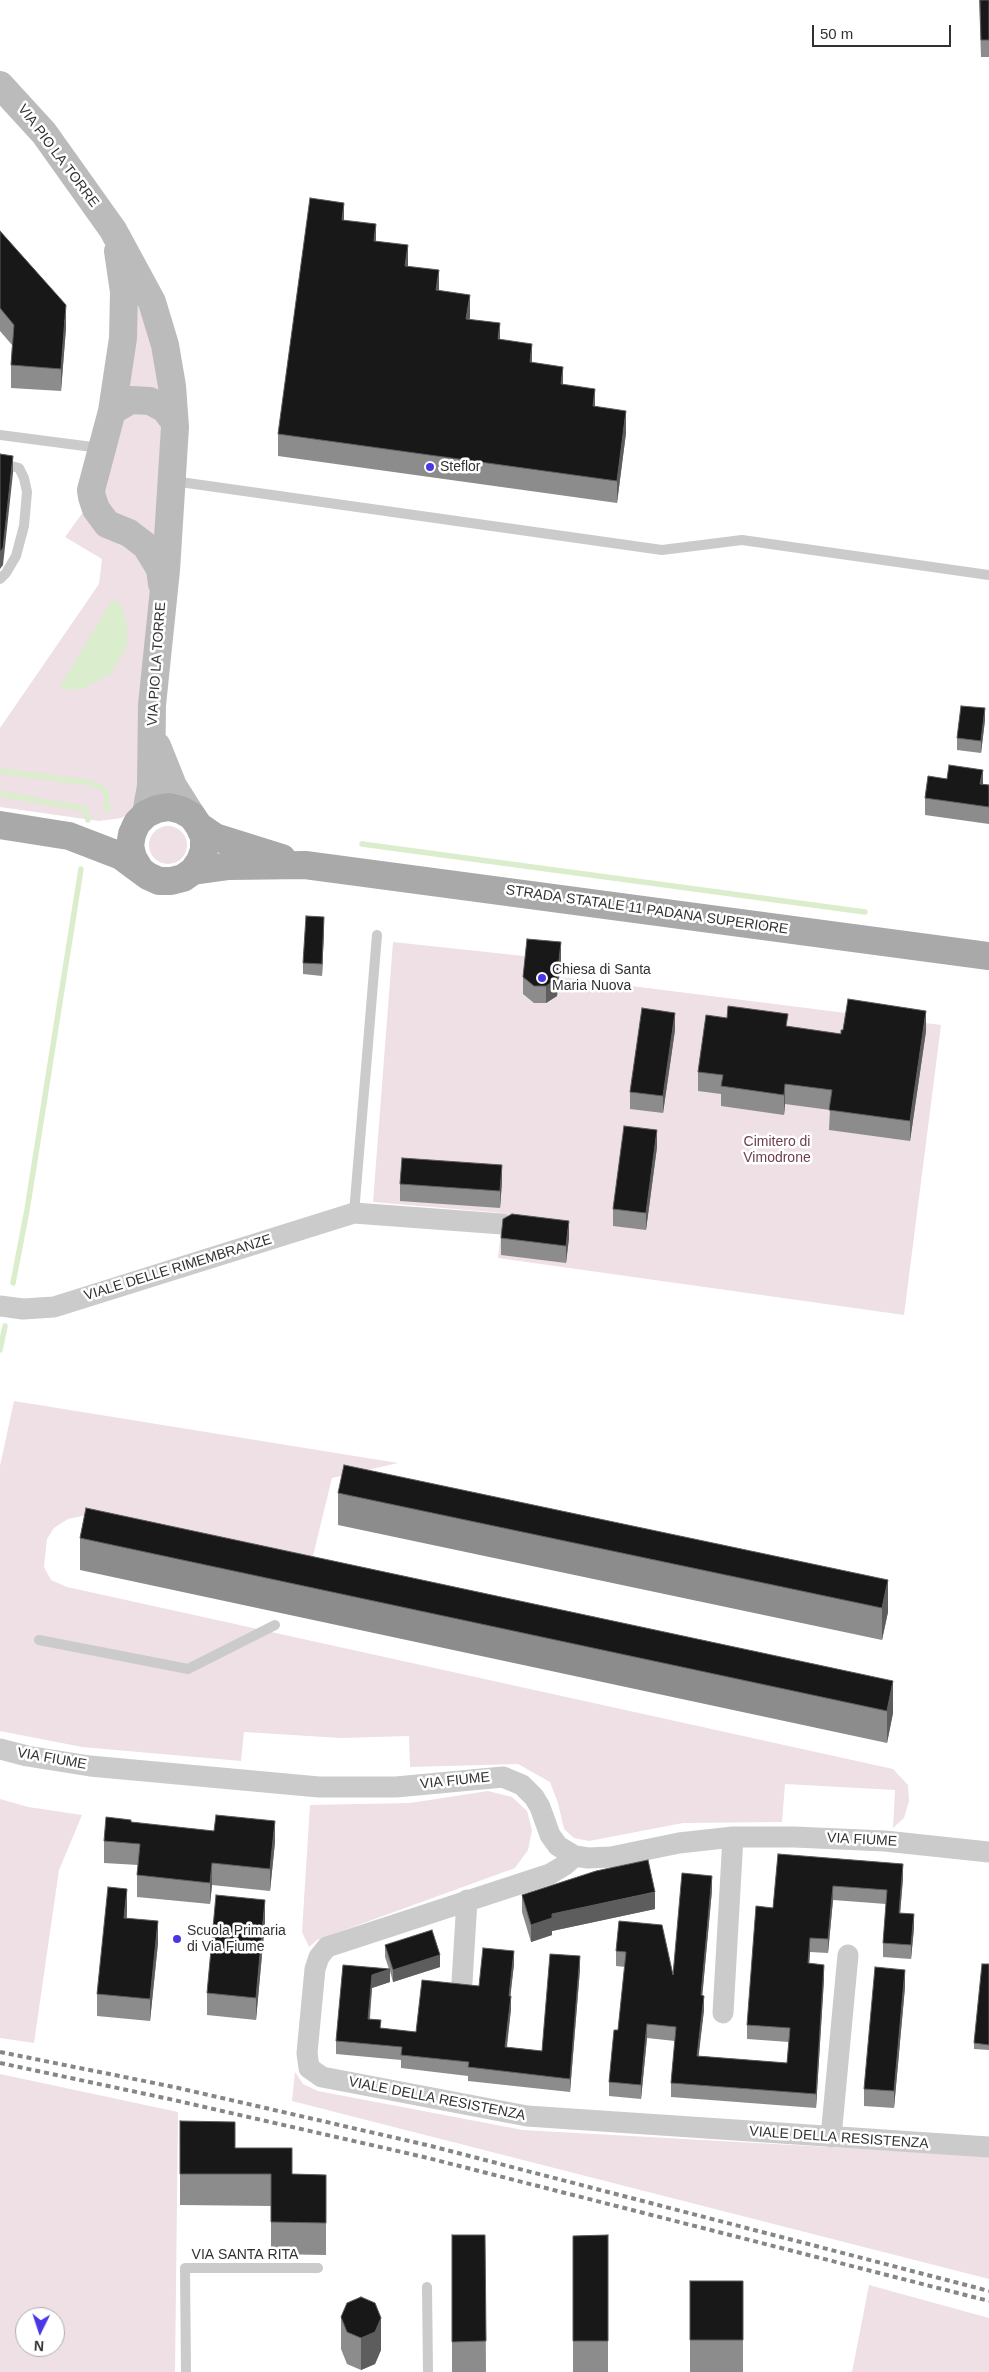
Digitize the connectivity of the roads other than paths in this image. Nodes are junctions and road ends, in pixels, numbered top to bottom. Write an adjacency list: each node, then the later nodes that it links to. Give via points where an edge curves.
1 (0, 85): 2 (street, VIA PIO LA TORRE, via 44,133)
2 (113, 230): 3 (street, VIA PIO LA TORRE, via 120,260 124,315); 4 (street, VIA PIO LA TORRE, via 149,296 159,322 172,386)
3 (112, 411): 4 (street, via 131,400 150,401 165,409); 6 (street, VIA PIO LA TORRE)
4 (175, 427): 8 (street, VIA PIO LA TORRE)
5 (0, 435): 6 (lane)
6 (101, 448): 11 (street, VIA PIO LA TORRE, via 91,490 96,510 107,524 129,533 146,546 160,570)
7 (0, 463): 10 (lane, via 19,468 27,492 24,526 16,556)
8 (172, 481): 9 (lane, via 662,550 742,540); 11 (street, VIA PIO LA TORRE)
9 (989, 575)
10 (0, 579)
11 (162, 592): 12 (street, VIA PIO LA TORRE, via 152,705)
12 (153, 736): 13 (street, VIA PIO LA TORRE, via 151,786); 14 (street, VIA PIO LA TORRE, via 172,786)
13 (142, 818): 14 (main road, STRADA STATALE 11 PADANA SUPERIORE, via 157,809 169,808 181,810); 16 (main road, STRADA STATALE 11 PADANA SUPERIORE, via 103,832); 18 (main road, via 132,834 130,846)
14 (196, 821): 17 (main road, STRADA STATALE 11 PADANA SUPERIORE, via 215,837); 19 (main road, via 204,838 204,850)
15 (0, 825): 16 (main road, STRADA STATALE 11 PADANA SUPERIORE)
16 (69, 836): 18 (main road, STRADA STATALE 11 PADANA SUPERIORE, via 106,848)
17 (305, 865): 19 (main road, STRADA STATALE 11 PADANA SUPERIORE, via 229,866); 21 (main road, STRADA STATALE 11 PADANA SUPERIORE)
18 (139, 868): 19 (main road, STRADA STATALE 11 PADANA SUPERIORE, via 159,881 183,878)
19 (193, 871)
20 (377, 935): 22 (lane)
21 (989, 956)
22 (354, 1214): 23 (street, VIALE DELLE RIMEMBRANZE); 24 (street, VIALE DELLE RIMEMBRANZE, via 54,1307 23,1309)
23 (502, 1224)
24 (0, 1306)
25 (275, 1625): 26 (lane, via 188,1669)
26 (39, 1640)
27 (0, 1749): 30 (street, VIA FIUME, via 90,1766 319,1787 396,1786 503,1777 530,1792 555,1843)
28 (733, 1837): 29 (street, VIA FIUME, via 886,1841); 30 (street, VIA FIUME, via 686,1842 603,1858); 34 (street)
29 (989, 1852)
30 (575, 1856): 31 (street, VIALE DELLA RESISTENZA, via 550,1874)
31 (467, 1900): 33 (street); 35 (street, VIALE DELLA RESISTENZA, via 334,1944 323,1952 316,1963 307,2053 307,2064 313,2073 527,2116)
32 (848, 1955): 35 (street)
33 (462, 1982)
34 (723, 2013)
35 (831, 2138): 36 (street, VIALE DELLA RESISTENZA)
36 (989, 2147)
37 (318, 2268): 39 (lane, VIA SANTA RITA, via 185,2268)
38 (428, 2287): 40 (lane)
39 (186, 2372)
40 (428, 2372)

